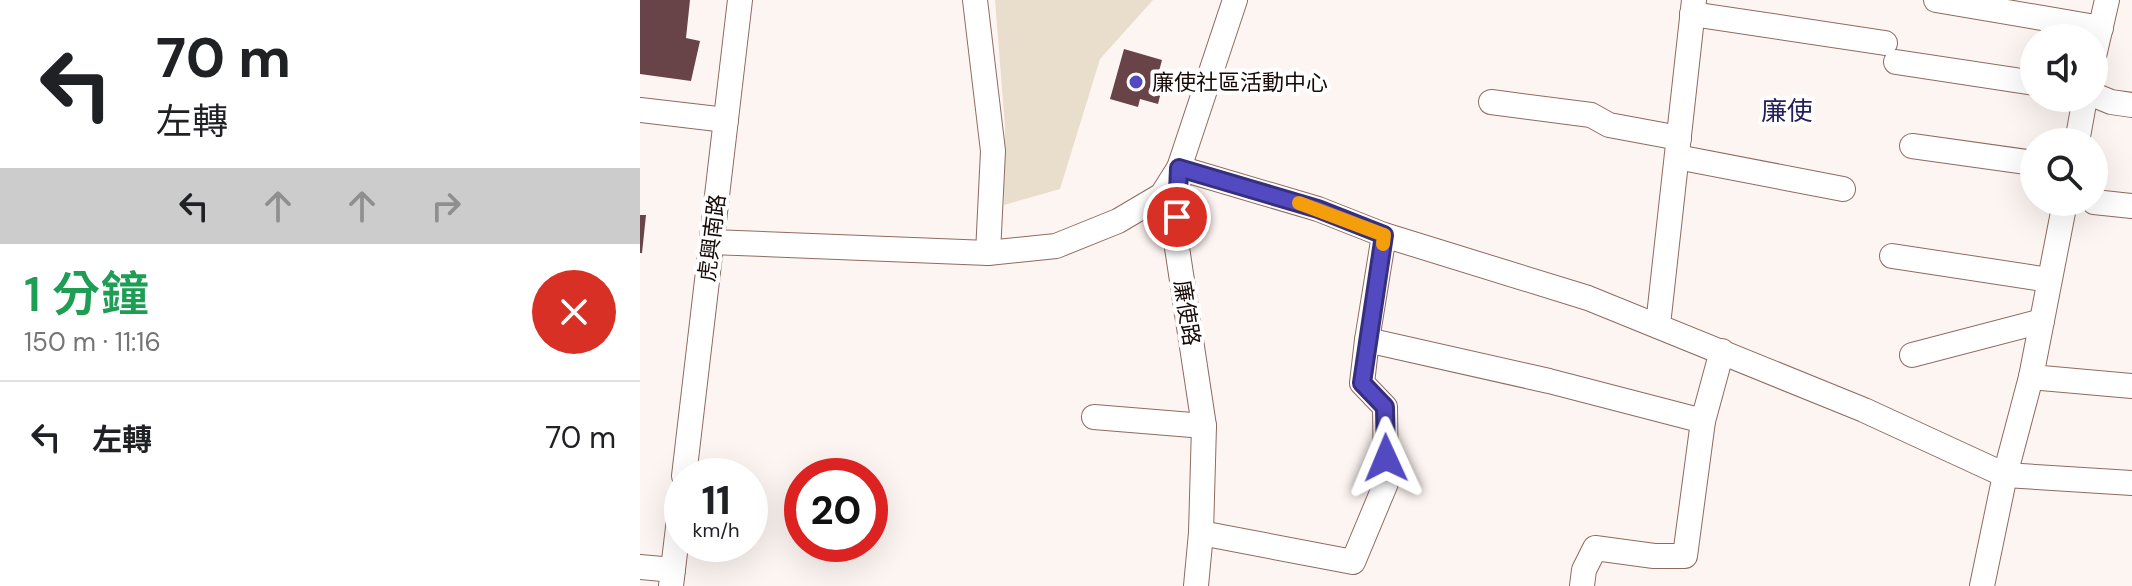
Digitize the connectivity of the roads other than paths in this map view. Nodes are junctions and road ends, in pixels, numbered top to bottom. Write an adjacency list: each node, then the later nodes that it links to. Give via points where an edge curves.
1 (740, 0): 14 (street, 虎興南路)
2 (975, 0): 25 (street, via 993,151)
3 (1235, 0): 18 (street, 廉使路)
4 (1936, 0): 7 (street)
5 (2107, 0): 8 (street)
6 (1693, 7): 9 (street); 16 (street)
7 (2077, 24)
8 (2102, 24)
9 (2020, 80)
10 (2108, 101): 12 (street)
11 (1491, 102): 16 (street, via 1591,115)
12 (2132, 105)
13 (640, 110): 14 (street)
14 (726, 120): 24 (street, 虎興南路)
15 (1912, 146): 17 (street)
16 (1678, 148): 19 (street); 29 (street)
17 (2020, 161)
18 (1179, 168): 23 (street, via 1318,209); 25 (street, via 1162,195 1118,221 1056,246); 37 (street, 廉使路, via 1176,241)
19 (1843, 189)
20 (2108, 203): 21 (street)
21 (2132, 206)
22 (2062, 216): 27 (street)
23 (1384, 235): 29 (street); 30 (street)
24 (711, 242): 25 (street); 38 (street, 虎興南路)
25 (988, 253)
26 (1892, 256): 27 (street)
27 (2049, 280): 28 (street)
28 (2042, 321): 32 (street); 33 (street)
29 (1658, 325): 31 (street)
30 (1367, 340): 36 (street); 41 (street, via 1362,383 1385,407 1386,483 1353,562)
31 (1722, 351): 36 (street); 39 (street)
32 (1912, 355)
33 (2031, 377): 34 (street); 39 (street)
34 (2132, 386)
35 (1094, 417): 37 (street)
36 (1703, 421): 45 (street, via 1685,556 1595,548)
37 (1204, 426): 41 (street, 廉使路)
38 (686, 458)
39 (2005, 475): 40 (street); 46 (street)
40 (2132, 483)
41 (1201, 533): 44 (street, 廉使路)
42 (640, 567): 43 (street)
43 (672, 578)
44 (1196, 586)
45 (1582, 586)
46 (1982, 586)

